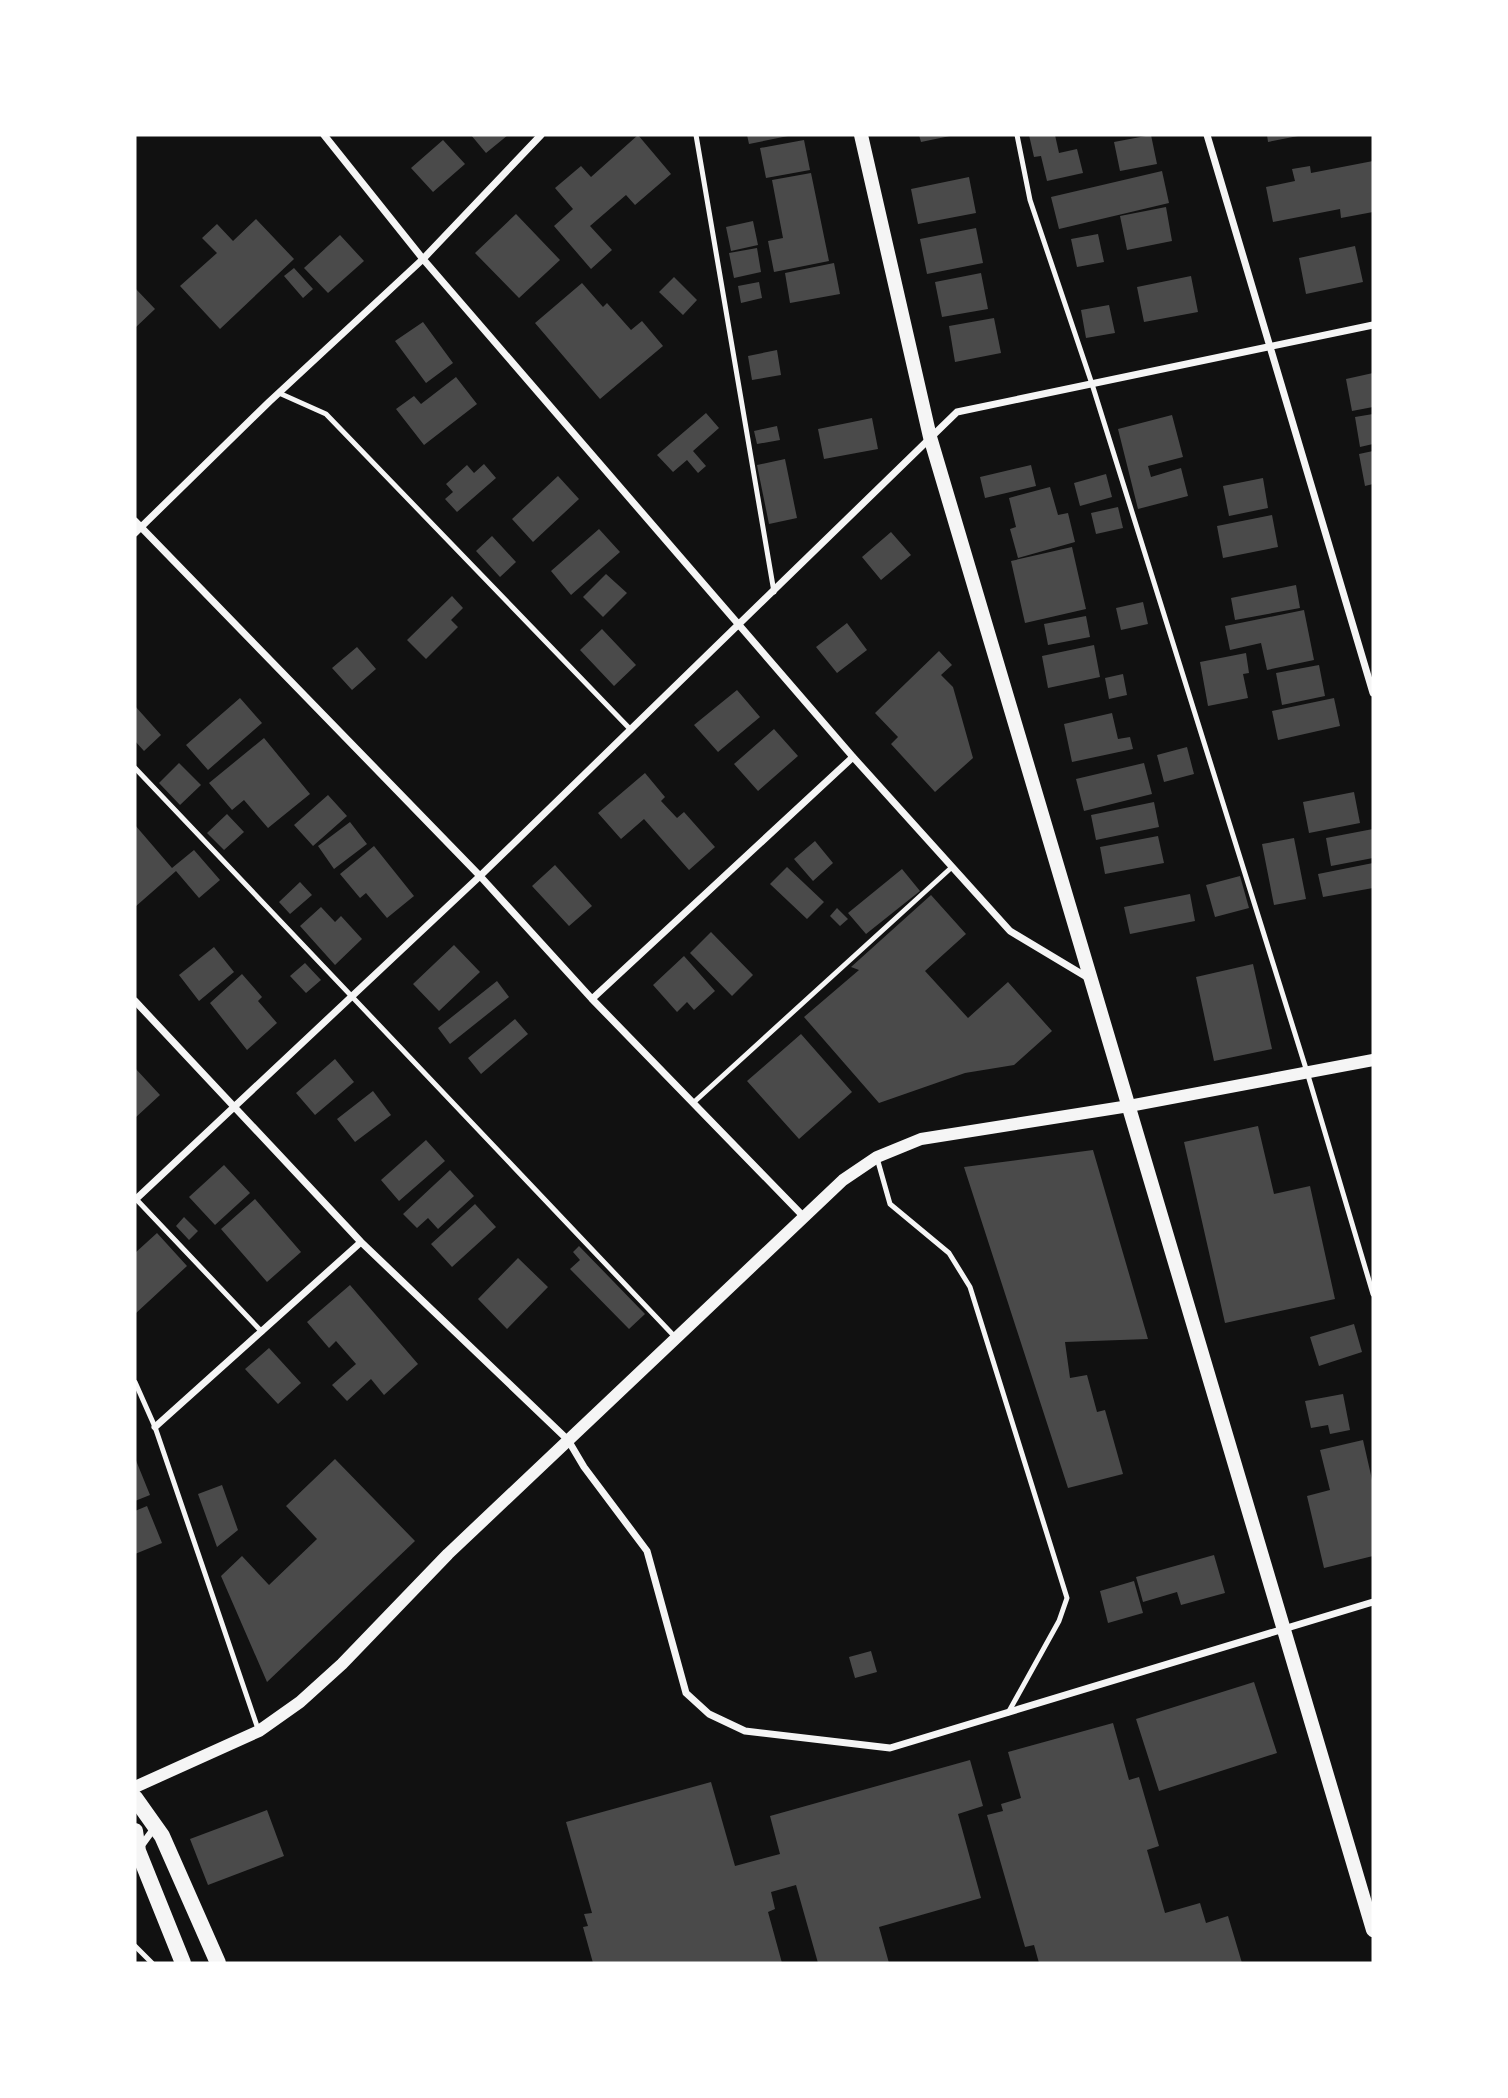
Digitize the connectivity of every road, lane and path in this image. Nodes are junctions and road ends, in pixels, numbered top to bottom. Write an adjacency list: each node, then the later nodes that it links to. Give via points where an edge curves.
1 (324, 135): 7 (street)
2 (540, 135): 7 (street)
3 (696, 135): 14 (lane)
4 (861, 135): 12 (main road)
5 (1017, 135): 10 (lane, via 1030,200)
6 (1208, 135): 9 (street)
7 (423, 260): 11 (street); 15 (street)
8 (1373, 325): 9 (street)
9 (1271, 346): 10 (street); 16 (street)
10 (1092, 384): 12 (street, via 957,412); 27 (lane)
11 (279, 393): 13 (street); 17 (lane, via 326,414)
12 (930, 437): 14 (street); 22 (main road)
13 (137, 527): 21 (street)
14 (774, 592): 15 (street)
15 (740, 624): 17 (street); 18 (street)
16 (1373, 693)
17 (631, 730): 21 (street)
18 (853, 757): 20 (street); 24 (street)
19 (135, 768): 23 (lane)
20 (952, 867): 22 (street, via 1010,931); 28 (lane)
21 (480, 876): 23 (street); 24 (street)
22 (1091, 980): 30 (main road)
23 (351, 996): 29 (street); 37 (lane)
24 (592, 999): 28 (street)
25 (135, 1001): 29 (street)
26 (1373, 1060): 27 (street)
27 (1307, 1072): 30 (street); 35 (lane)
28 (693, 1103): 33 (street)
29 (235, 1104): 32 (street); 34 (street)
30 (1129, 1106): 31 (street, via 921,1139); 42 (main road)
31 (877, 1157): 33 (street, via 843,1180); 43 (lane, via 890,1204 949,1253 970,1287 1067,1598)
32 (135, 1199): 36 (lane)
33 (804, 1217): 37 (street)
34 (361, 1242): 36 (street); 40 (street)
35 (1373, 1294)
36 (262, 1332): 39 (street)
37 (676, 1338): 40 (street)
38 (135, 1382): 39 (lane)
39 (155, 1427): 44 (lane)
40 (568, 1440): 43 (street, via 647,1550 686,1693 709,1714 745,1731 890,1748); 44 (street, via 448,1554 342,1664)
41 (1373, 1602): 42 (street)
42 (1284, 1629): 43 (street); 50 (main road)
43 (1008, 1713)
44 (259, 1731): 45 (street)
45 (135, 1787)
46 (135, 1798): 47 (main road)
47 (155, 1827): 49 (street); 54 (main road)
48 (135, 1831): 49 (main road)
49 (136, 1852): 53 (main road)
50 (1373, 1930)
51 (135, 1946): 52 (lane)
52 (152, 1963)
53 (183, 1963)
54 (218, 1963)

